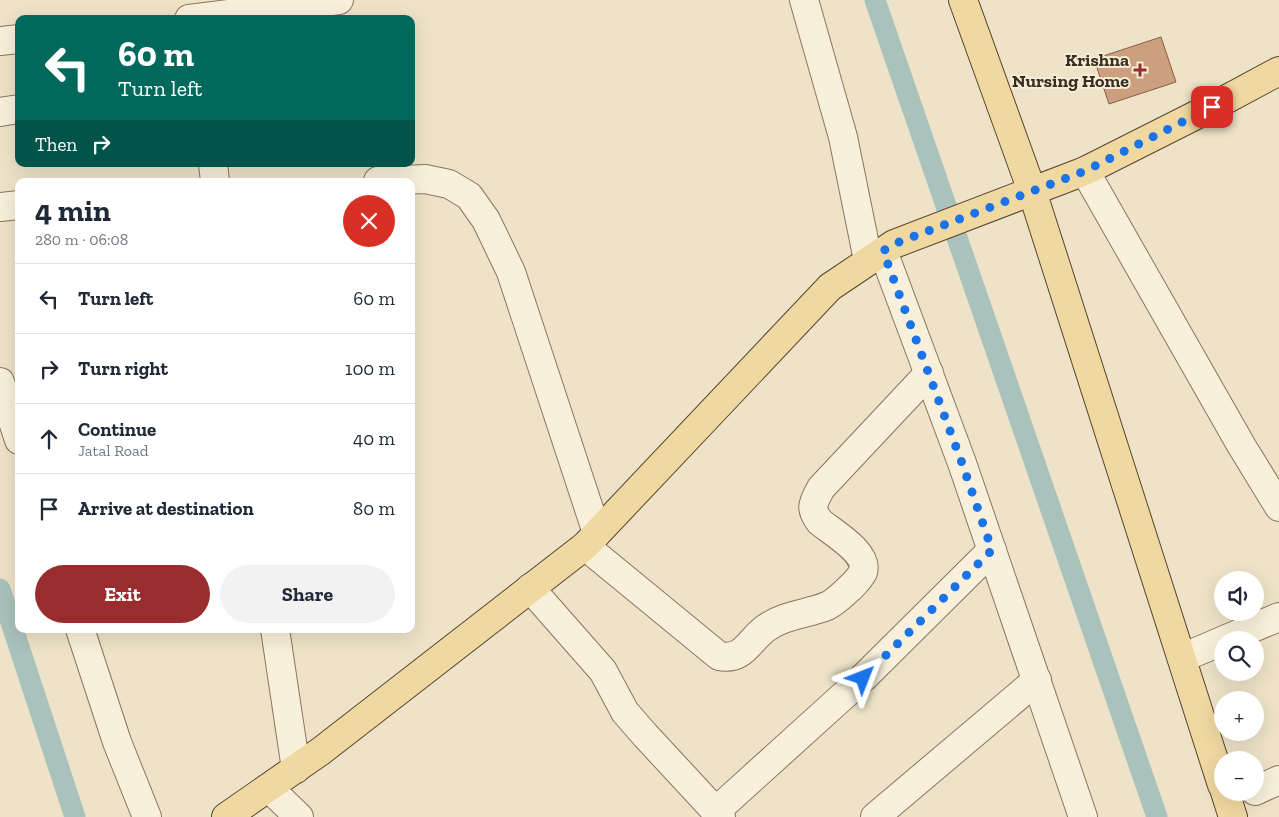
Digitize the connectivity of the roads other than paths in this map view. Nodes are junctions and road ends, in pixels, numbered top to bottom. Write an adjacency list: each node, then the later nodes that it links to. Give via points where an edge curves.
1 (339, 0): 4 (street)
2 (804, 0): 15 (street, via 843,137)
3 (963, 0): 12 (main road)
4 (193, 14)
5 (15, 39): 6 (street)
6 (0, 41)
7 (1279, 71): 10 (main road)
8 (15, 110): 9 (street)
9 (0, 112)
10 (1085, 171): 12 (main road); 19 (street)
11 (415, 179): 20 (street, via 449,184 469,196 486,220 511,272)
12 (1032, 191): 15 (main road); 28 (main road)
13 (15, 205): 14 (street)
14 (0, 207)
15 (882, 252): 16 (street); 20 (main road, via 830,287)
16 (929, 373): 20 (street, via 821,488 814,500 812,508 820,522 859,553 863,570 858,579 829,605 765,628 739,654 728,658 720,656); 21 (street)
17 (0, 382): 18 (street)
18 (15, 428)
19 (1279, 507)
20 (591, 539): 22 (main road)
21 (992, 550): 29 (street); 35 (street)
22 (530, 588): 31 (main road); 35 (street, via 603,671 625,712)
23 (1279, 617): 24 (street)
24 (1245, 631)
25 (81, 633): 36 (street, via 117,742)
26 (276, 633): 31 (street)
27 (1214, 644): 28 (street)
28 (1182, 658): 30 (main road)
29 (1037, 680): 39 (street); 40 (street)
30 (1215, 751)
31 (296, 769): 34 (main road)
32 (1279, 780): 33 (street)
33 (1264, 787)
34 (269, 788): 37 (main road); 38 (street)
35 (719, 814)
36 (147, 817)
37 (226, 817)
38 (298, 817)
39 (875, 817)
40 (1084, 817)

